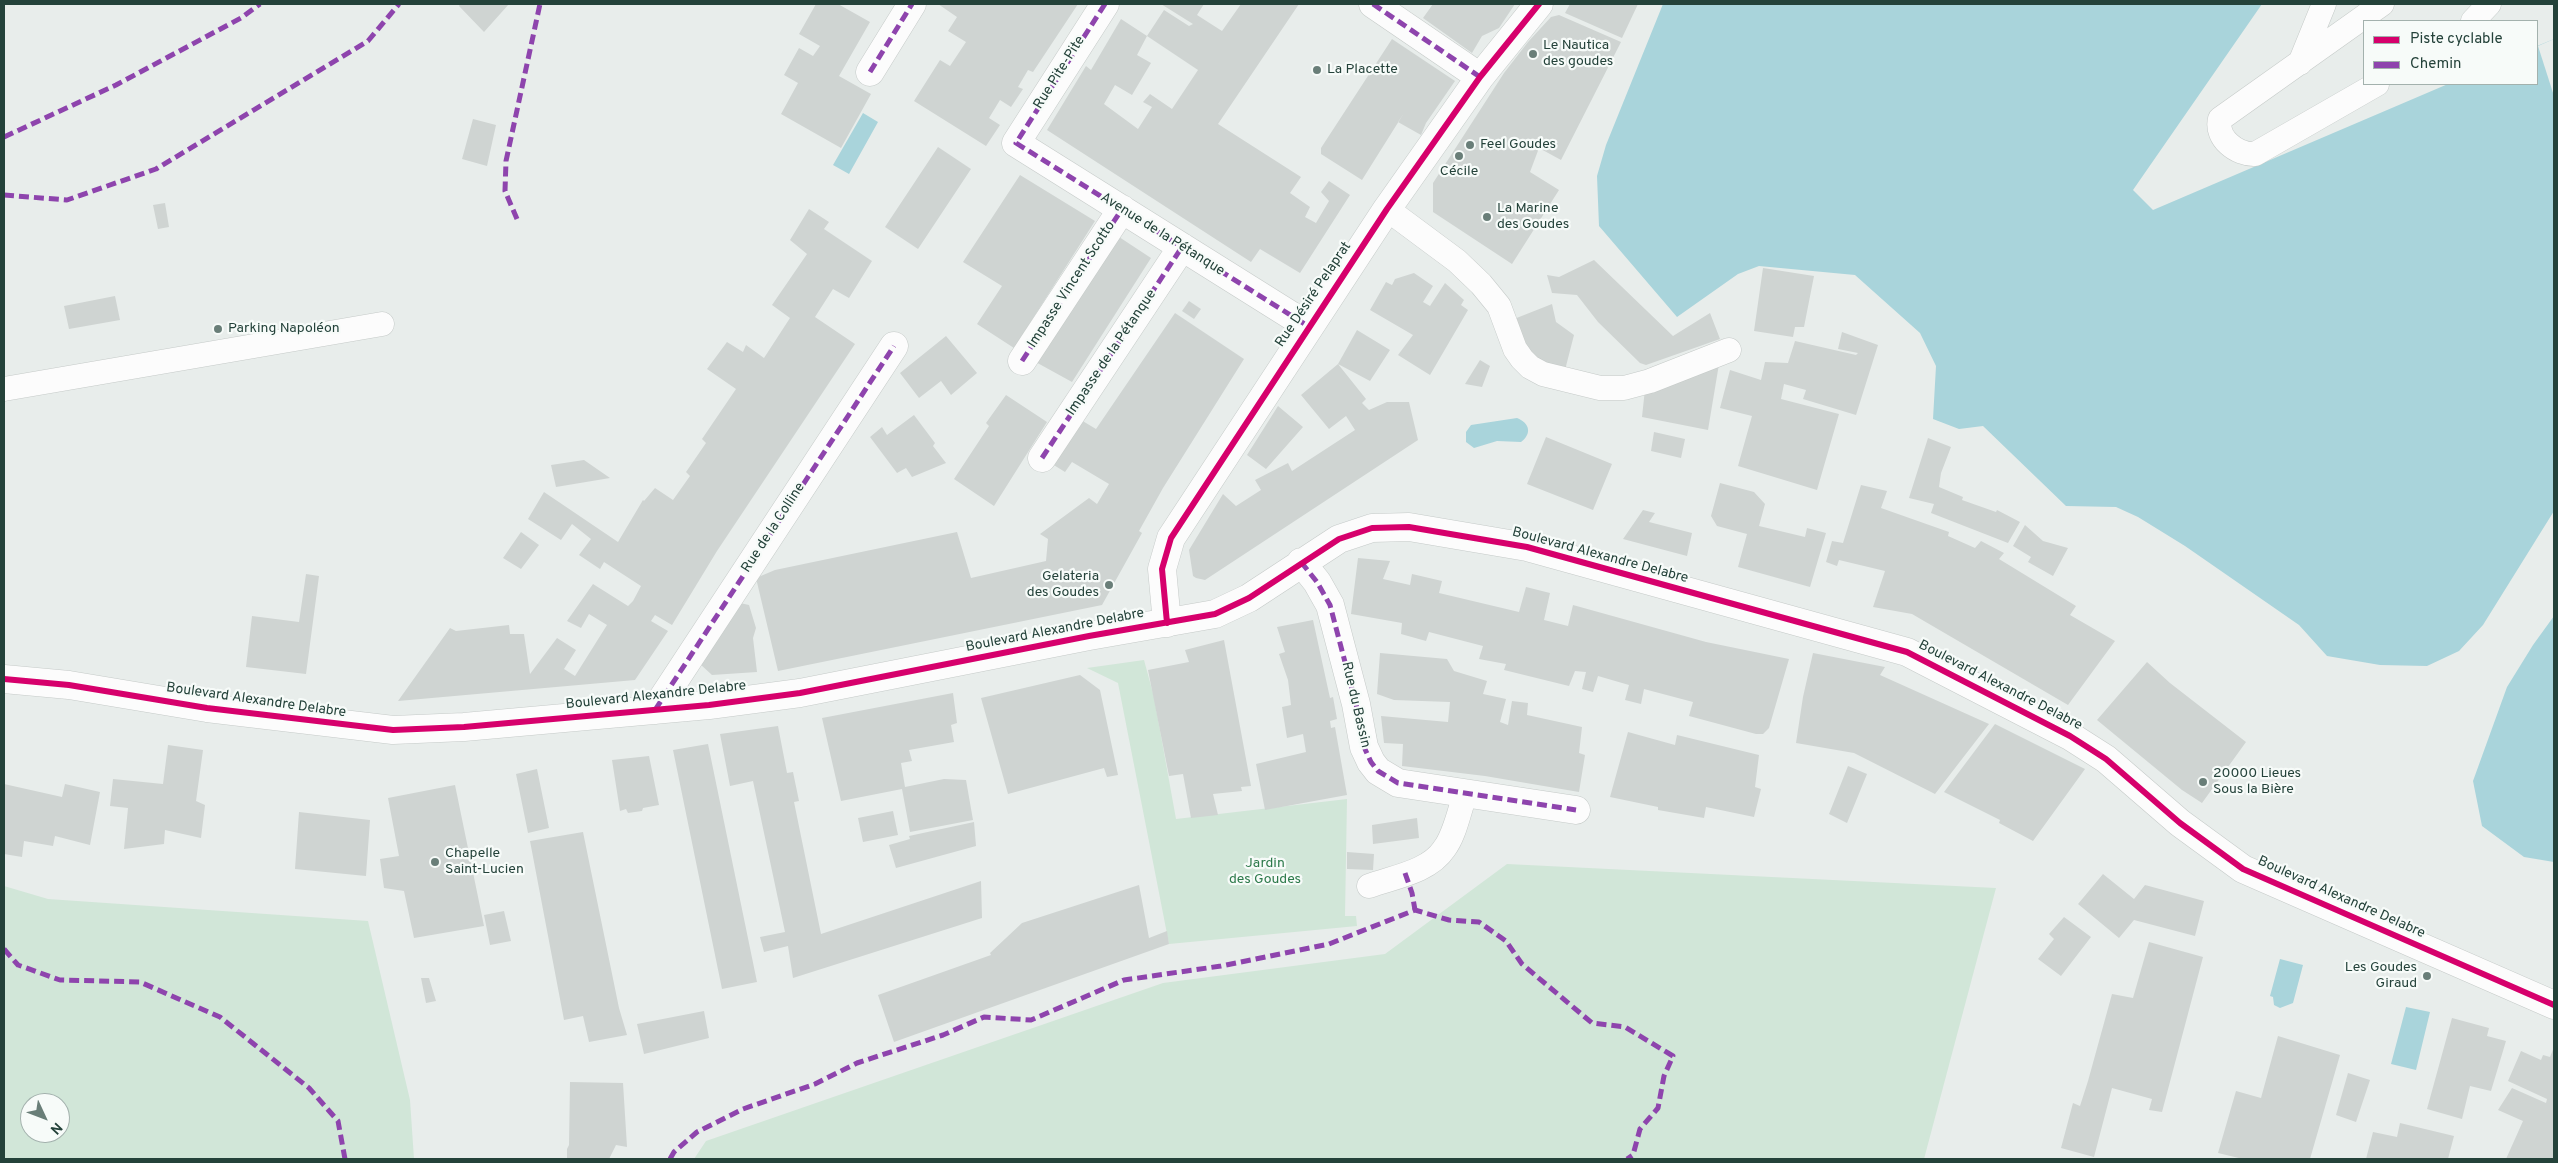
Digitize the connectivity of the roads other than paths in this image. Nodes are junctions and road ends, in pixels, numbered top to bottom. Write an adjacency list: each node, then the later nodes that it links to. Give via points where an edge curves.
1 (912, 4): 10 (street)
2 (1105, 4): 13 (street, Rue Pite-Pite)
3 (1373, 4): 11 (street)
4 (1539, 4): 11 (street, Rue Désiré Pelaprat)
5 (2324, 4): 9 (lane)
6 (2382, 4): 9 (lane)
7 (2489, 4): 8 (lane)
8 (2474, 20)
9 (2300, 63): 12 (lane, via 2220,119 2220,134 2237,151 2255,154)
10 (870, 72)
11 (1480, 77): 15 (street, Rue Désiré Pelaprat)
12 (2374, 85)
13 (1016, 143): 14 (street, Avenue de la Pétanque)
14 (1122, 209): 16 (street, Avenue de la Pétanque); 21 (street, Impasse Vincent Scotto)
15 (1387, 209): 18 (street, Rue Désiré Pelaprat); 20 (lane, via 1457,261 1481,284 1499,306 1515,349 1530,367 1543,374 1612,389 1650,381)
16 (1182, 247): 18 (street, Avenue de la Pétanque); 23 (street, Impasse de la Pétanque)
17 (382, 324): 22 (lane)
18 (1308, 326): 25 (street, Rue Désiré Pelaprat, via 1171,538 1162,569)
19 (894, 346): 27 (street, Rue de la Colline)
20 (1729, 350)
21 (1022, 361)
22 (4, 389)
23 (1042, 458)
24 (1301, 562): 25 (street, Boulevard Alexandre Delabre, via 1230,609); 28 (street, Rue du Bassin, via 1330,605 1364,747 1371,762 1398,783); 31 (street, Boulevard Alexandre Delabre, via 1339,539 1372,528 1409,527 1444,532 1527,547 1907,652 2077,740 2106,759 2180,823 2243,869)
25 (1167, 623): 27 (street, Boulevard Alexandre Delabre, via 800,693)
26 (4, 679): 27 (street, Boulevard Alexandre Delabre, via 69,685 207,708 393,730)
27 (655, 710)
28 (1465, 794): 29 (street, Rue du Bassin); 30 (lane, via 1446,848 1438,858 1428,865)
29 (1576, 810)
30 (1368, 886)
31 (2554, 1005)

